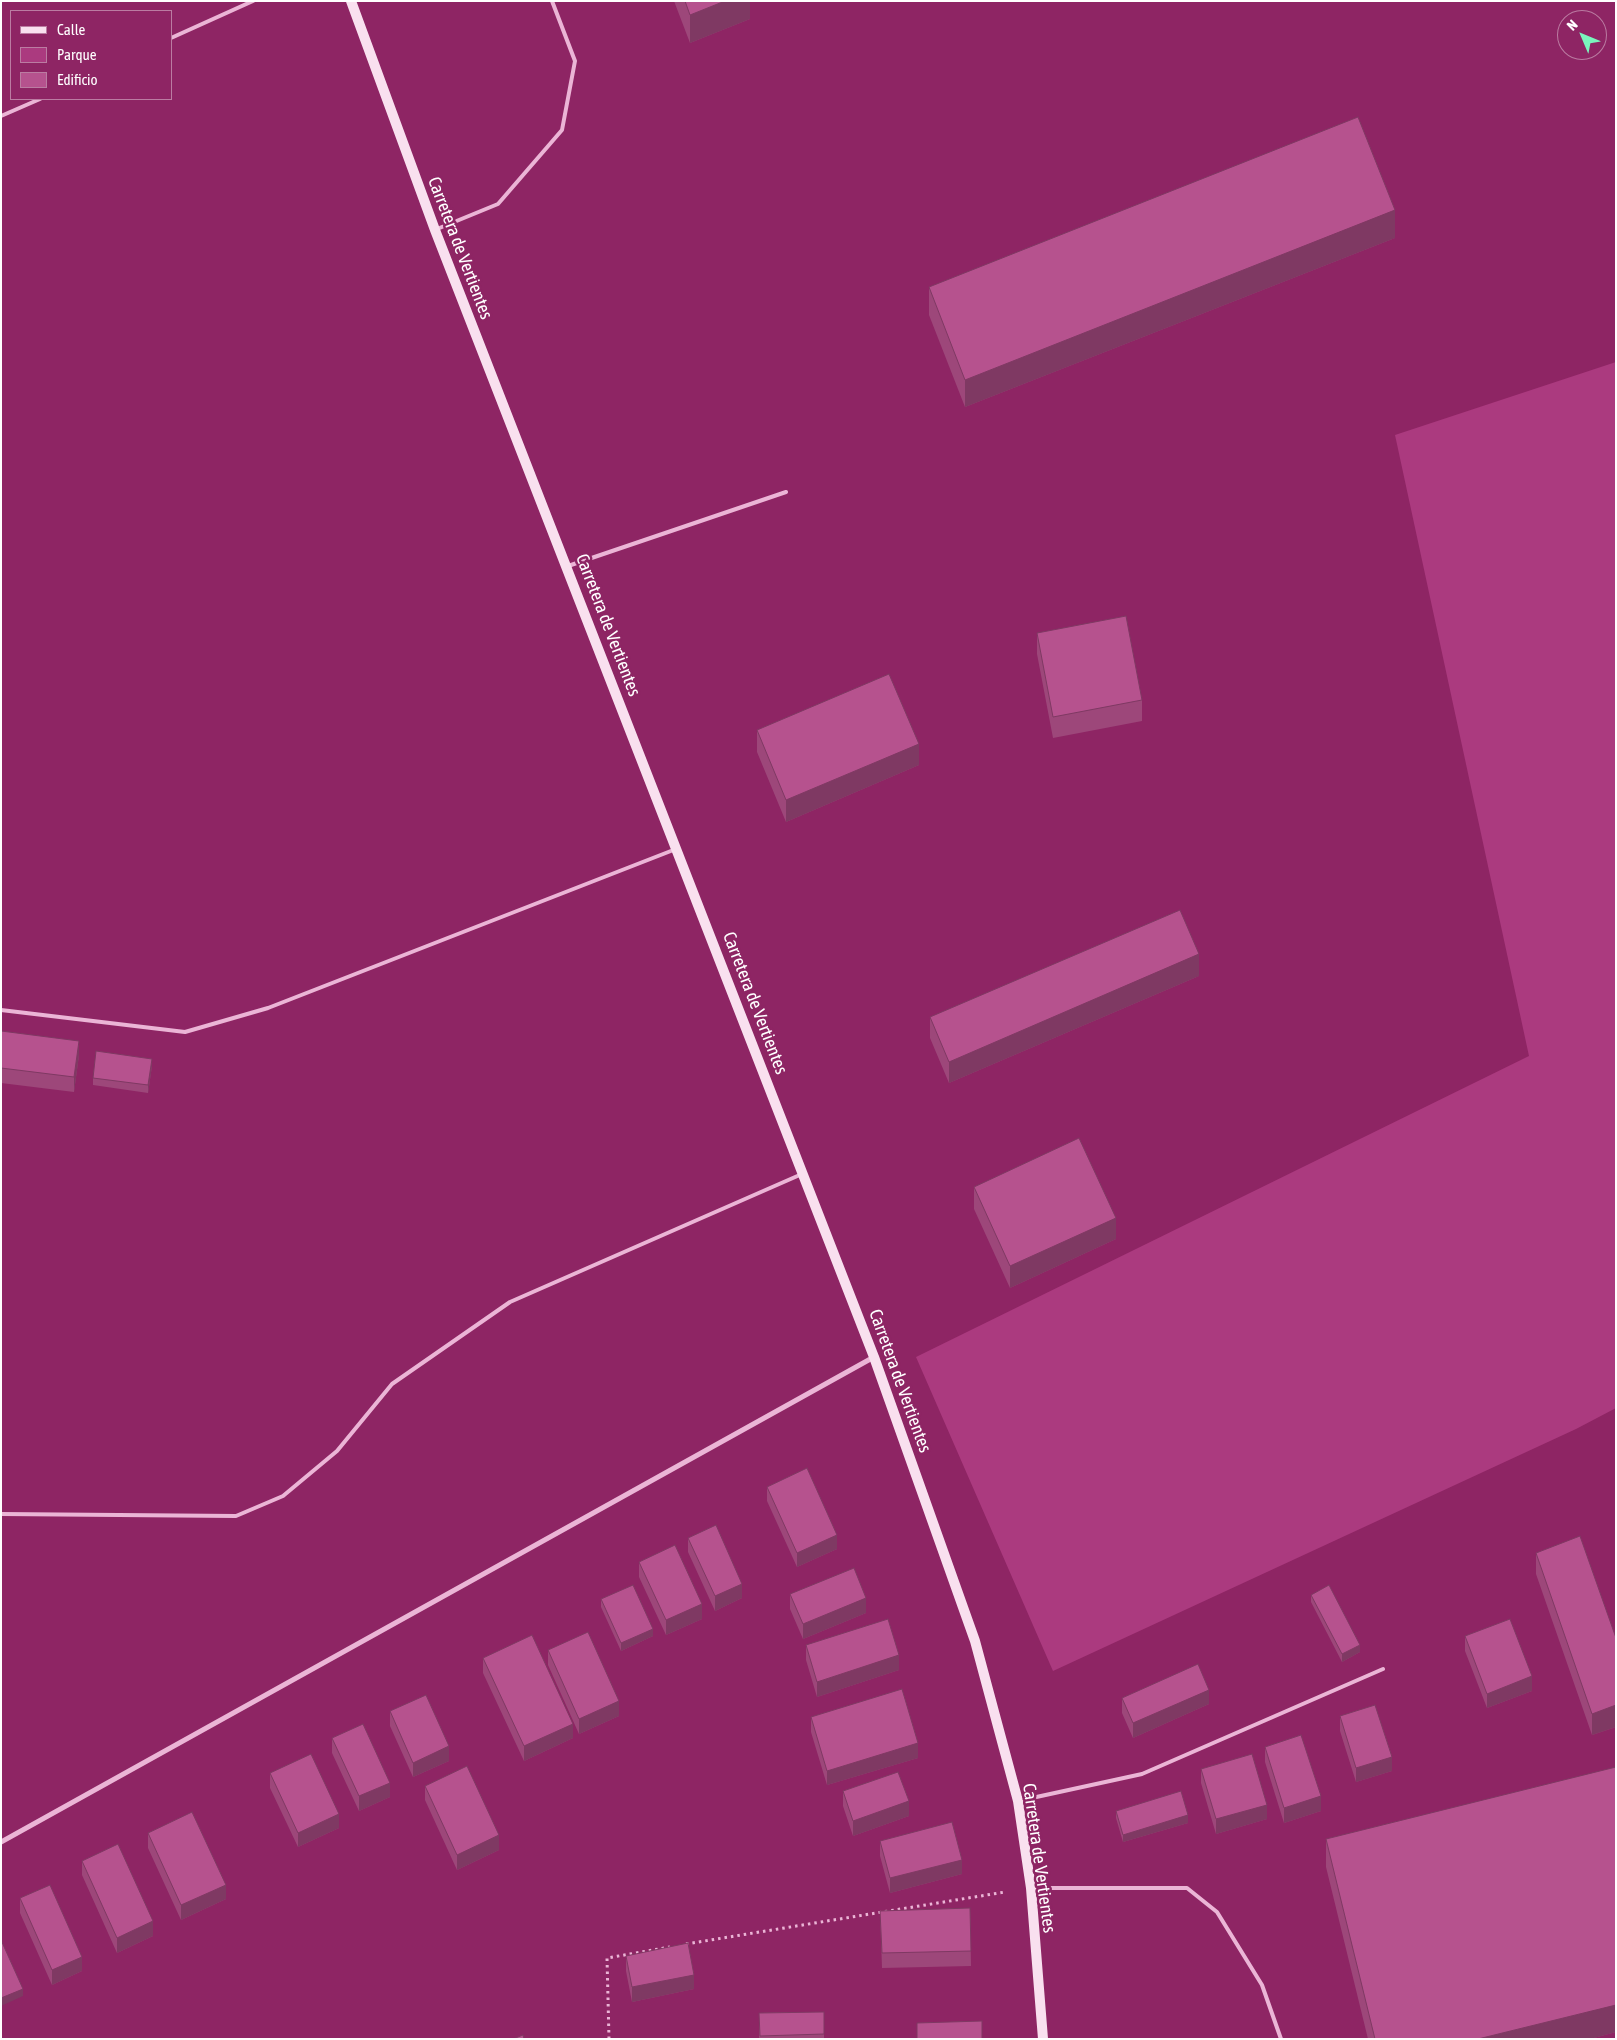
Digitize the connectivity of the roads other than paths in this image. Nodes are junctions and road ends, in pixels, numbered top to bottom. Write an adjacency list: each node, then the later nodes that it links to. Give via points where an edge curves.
1 (253, 1): 4 (lane)
2 (351, 1): 7 (main road, Carretera de Vertientes)
3 (552, 1): 7 (lane, via 575,61 562,130 498,204)
4 (172, 38)
5 (38, 100): 6 (lane)
6 (1, 116)
7 (435, 230): 9 (main road, Carretera de Vertientes)
8 (786, 492): 9 (lane)
9 (567, 566): 10 (main road, Carretera de Vertientes)
10 (678, 848): 11 (lane, via 268,1008 185,1032); 12 (main road, Carretera de Vertientes)
11 (1, 1010)
12 (804, 1174): 13 (main road, Carretera de Vertientes); 14 (lane, via 510,1302 392,1384 337,1451 283,1496 236,1516)
13 (874, 1356): 16 (main road, Carretera de Vertientes, via 974,1641); 17 (street)
14 (1, 1514)
15 (1383, 1669): 16 (lane, via 1142,1774)
16 (1018, 1801): 18 (main road, Carretera de Vertientes)
17 (1, 1842)
18 (1030, 1888): 19 (main road, Carretera de Vertientes); 20 (lane, via 1187,1888 1217,1912 1262,1985)
19 (1043, 2039)
20 (1281, 2039)

